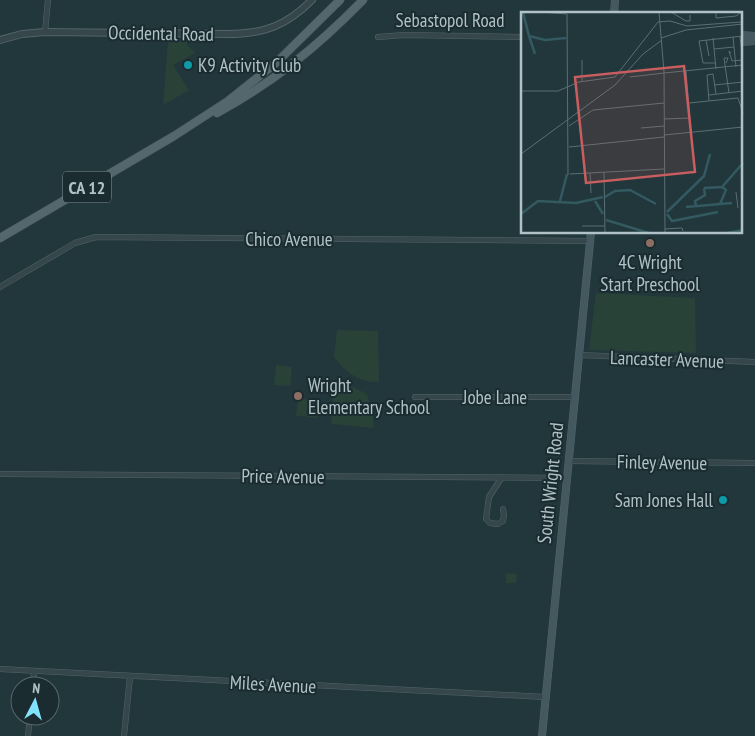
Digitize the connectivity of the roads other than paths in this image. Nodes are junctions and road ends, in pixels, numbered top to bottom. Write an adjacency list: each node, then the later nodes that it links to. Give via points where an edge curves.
1 (48, 0): 5 (street)
2 (312, 0): 5 (street, Occidental Road, via 288,21 254,33)
3 (340, 0): 13 (main road, CA 12, via 257,80)
4 (363, 0): 13 (main road, CA 12, via 313,48 276,77)
5 (45, 32): 10 (street, Occidental Road)
6 (742, 35): 7 (main road)
7 (755, 36)
8 (378, 37): 9 (street, Sebastopol Road)
9 (521, 37)
10 (0, 40)
11 (755, 41): 12 (main road)
12 (742, 42)
13 (174, 136): 15 (main road, CA 12)
14 (591, 234): 16 (main road, South Wright Road)
15 (0, 238)
16 (590, 241): 17 (street, Chico Avenue, via 96,237 75,243); 18 (main road, South Wright Road)
17 (0, 287)
18 (579, 355): 19 (street, Lancaster Avenue); 21 (main road, South Wright Road)
19 (755, 362)
20 (415, 397): 21 (street, Jobe Lane)
21 (575, 397): 22 (main road, South Wright Road)
22 (568, 461): 23 (street, Finley Avenue); 26 (main road, South Wright Road)
23 (755, 464)
24 (0, 474): 25 (street, Price Avenue)
25 (502, 478): 26 (street, Price Avenue); 27 (street, via 488,497 486,519 498,524 503,521)
26 (567, 478): 32 (main road, South Wright Road)
27 (503, 509)
28 (0, 669): 29 (street, Miles Avenue)
29 (34, 672): 30 (street); 31 (street, Miles Avenue)
30 (34, 676)
31 (130, 677): 32 (street, Miles Avenue); 33 (street)
32 (545, 697): 34 (main road, South Wright Road)
33 (124, 736)
34 (542, 736)

